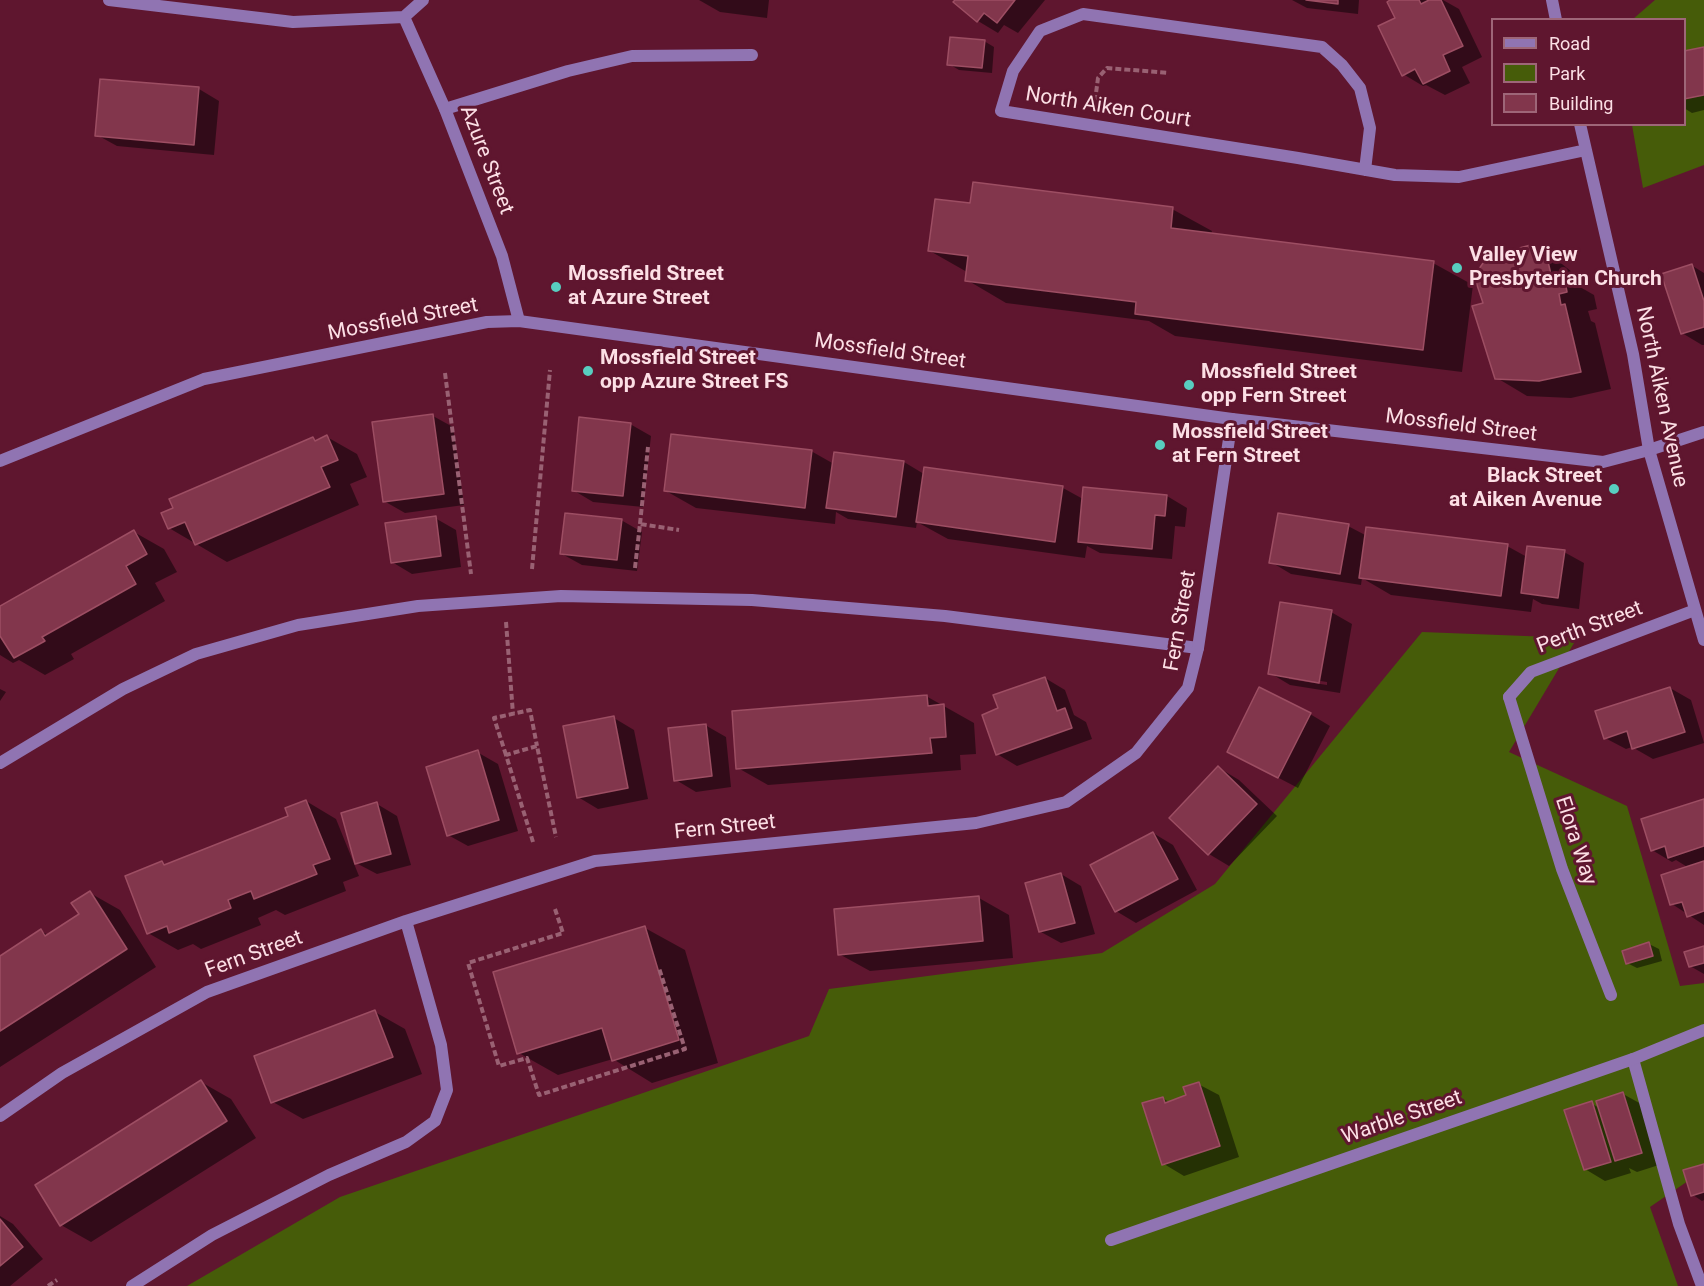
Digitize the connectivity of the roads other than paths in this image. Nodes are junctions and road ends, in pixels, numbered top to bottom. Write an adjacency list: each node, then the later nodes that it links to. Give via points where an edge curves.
1 (109, 0): 4 (street, via 293,22)
2 (423, 0): 4 (street)
3 (1552, 0): 5 (street)
4 (404, 17): 7 (street, Azure Street)
5 (1556, 18)
6 (752, 55): 7 (street, via 632,56 568,71)
7 (446, 109): 11 (street, Azure Street, via 502,256)
8 (1580, 126): 9 (street, North Aiken Avenue)
9 (1586, 150): 10 (street, North Aiken Court, via 1459,177); 14 (street, North Aiken Avenue, via 1633,354)
10 (1365, 170): 10 (street, North Aiken Court, via 1370,128 1360,88 1322,47 1083,14 1040,31 1013,71 1000,111)
11 (519, 321): 12 (street, Mossfield Street); 15 (street, Mossfield Street, via 487,322 204,379)
12 (1232, 419): 14 (street, Mossfield Street, via 1603,462); 18 (street, Fern Street)
13 (1704, 432): 14 (street, Mossfield Street)
14 (1649, 450): 16 (street, North Aiken Avenue)
15 (0, 461)
16 (1695, 610): 17 (street, North Aiken Avenue); 19 (street, Perth Street, via 1531,672)
17 (1704, 640)
18 (1198, 648): 20 (street, via 945,616 752,600 561,596 418,606 298,625 196,654 123,689); 21 (street, Fern Street, via 1188,688 1136,753 1066,802 976,823 595,861)
19 (1509, 697): 22 (street, Elora Way, via 1562,869)
20 (0, 763)
21 (406, 921): 25 (street, Fern Street, via 207,992 62,1073); 27 (street, via 441,1045 446,1079 447,1090 435,1121 406,1142 329,1175 212,1235)
22 (1611, 995)
23 (1704, 1030): 24 (street, Warble Street)
24 (1633, 1059): 26 (street, Warble Street); 28 (street, via 1679,1224)
25 (0, 1116)
26 (1111, 1240)
27 (132, 1286)
28 (1702, 1286)

